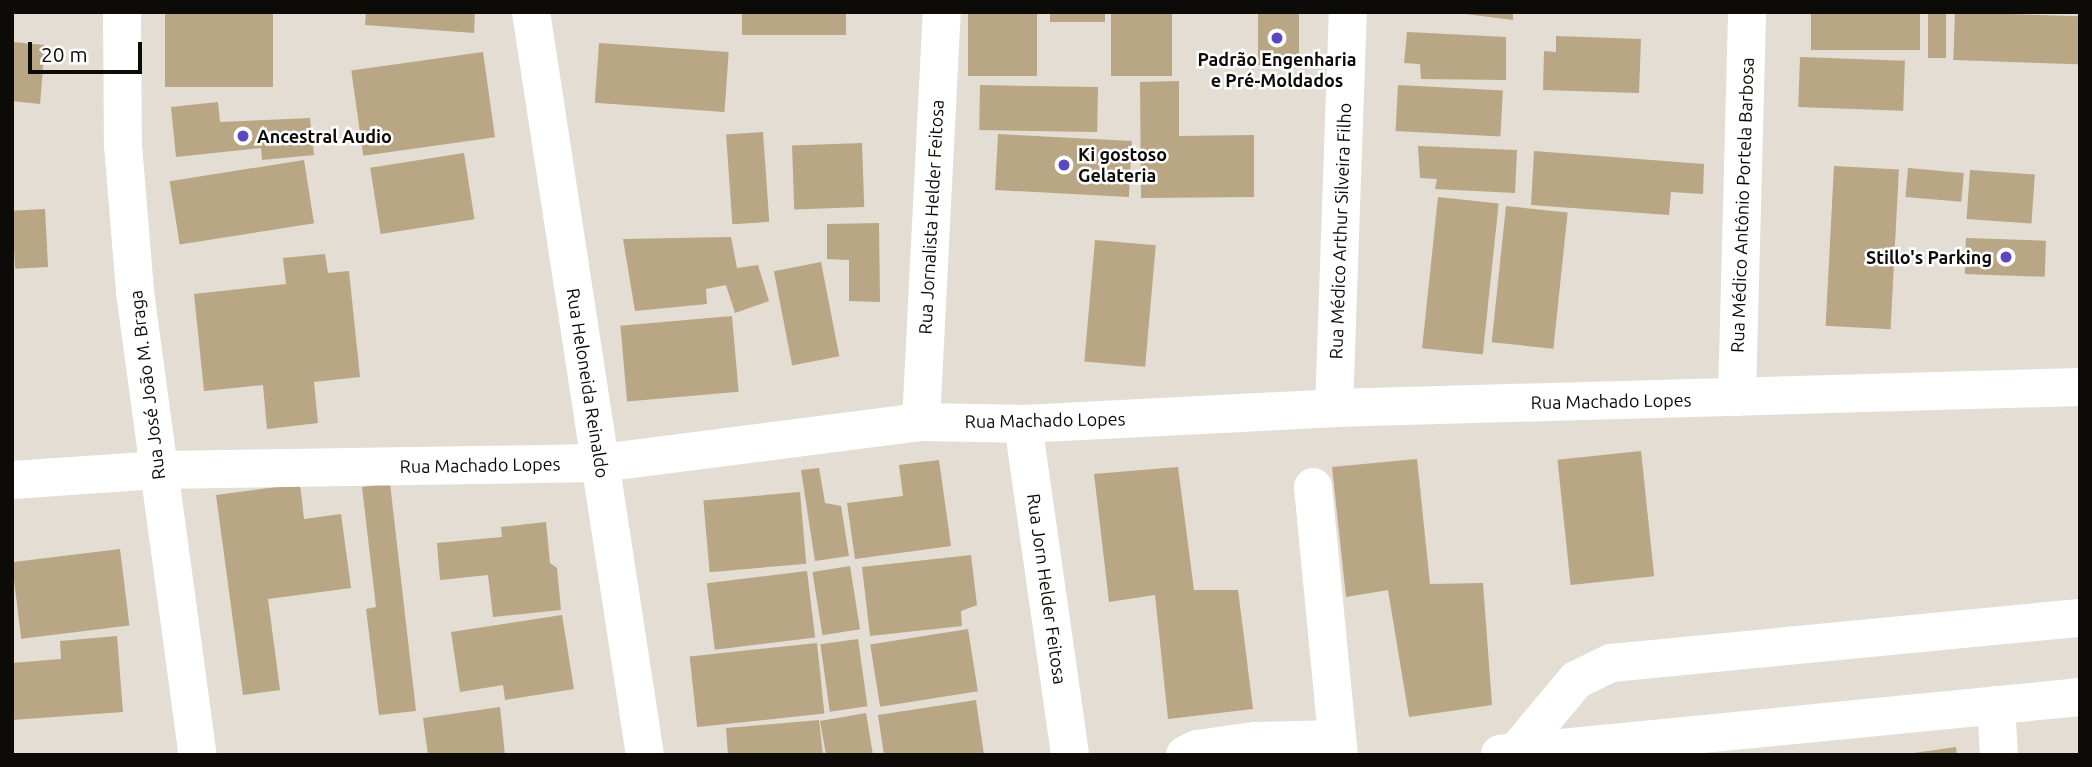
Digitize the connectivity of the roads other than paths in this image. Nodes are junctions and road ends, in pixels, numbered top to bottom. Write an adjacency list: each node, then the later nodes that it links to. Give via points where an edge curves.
1 (122, 12): 12 (street, Rua José João M. Braga, via 123,145)
2 (531, 12): 11 (street, Rua Heloneida Reinaldo)
3 (942, 12): 9 (street, Rua Jornalista Helder Feitosa)
4 (1348, 12): 8 (street, Rua Médico Arthur Silveira Filho)
5 (1747, 12): 7 (street, Rua Médico Antônio Portela Barbosa)
6 (2080, 387): 7 (street, Rua Machado Lopes)
7 (1737, 397): 8 (street, Rua Machado Lopes)
8 (1334, 408): 10 (street, Rua Machado Lopes)
9 (920, 422): 10 (street, Rua Machado Lopes); 11 (street, Rua Machado Lopes)
10 (1023, 424): 24 (street, Rua Jorn Helder Feitosa)
11 (601, 463): 12 (street, Rua Machado Lopes); 23 (street, Rua Heloneida Reinaldo)
12 (156, 470): 13 (street, Rua Machado Lopes); 22 (street, Rua José João M. Braga)
13 (12, 480)
14 (1312, 487): 20 (street)
15 (2080, 618): 21 (street, via 1611,663 1576,680)
16 (2080, 698): 17 (street)
17 (1996, 705): 18 (street); 26 (street)
18 (1813, 740): 19 (street)
19 (1728, 745): 21 (street)
20 (1337, 747): 25 (street, via 1255,741 1197,749)
21 (1506, 754)
22 (198, 755)
23 (645, 755)
24 (1070, 755)
25 (1185, 755)
26 (1999, 755)

